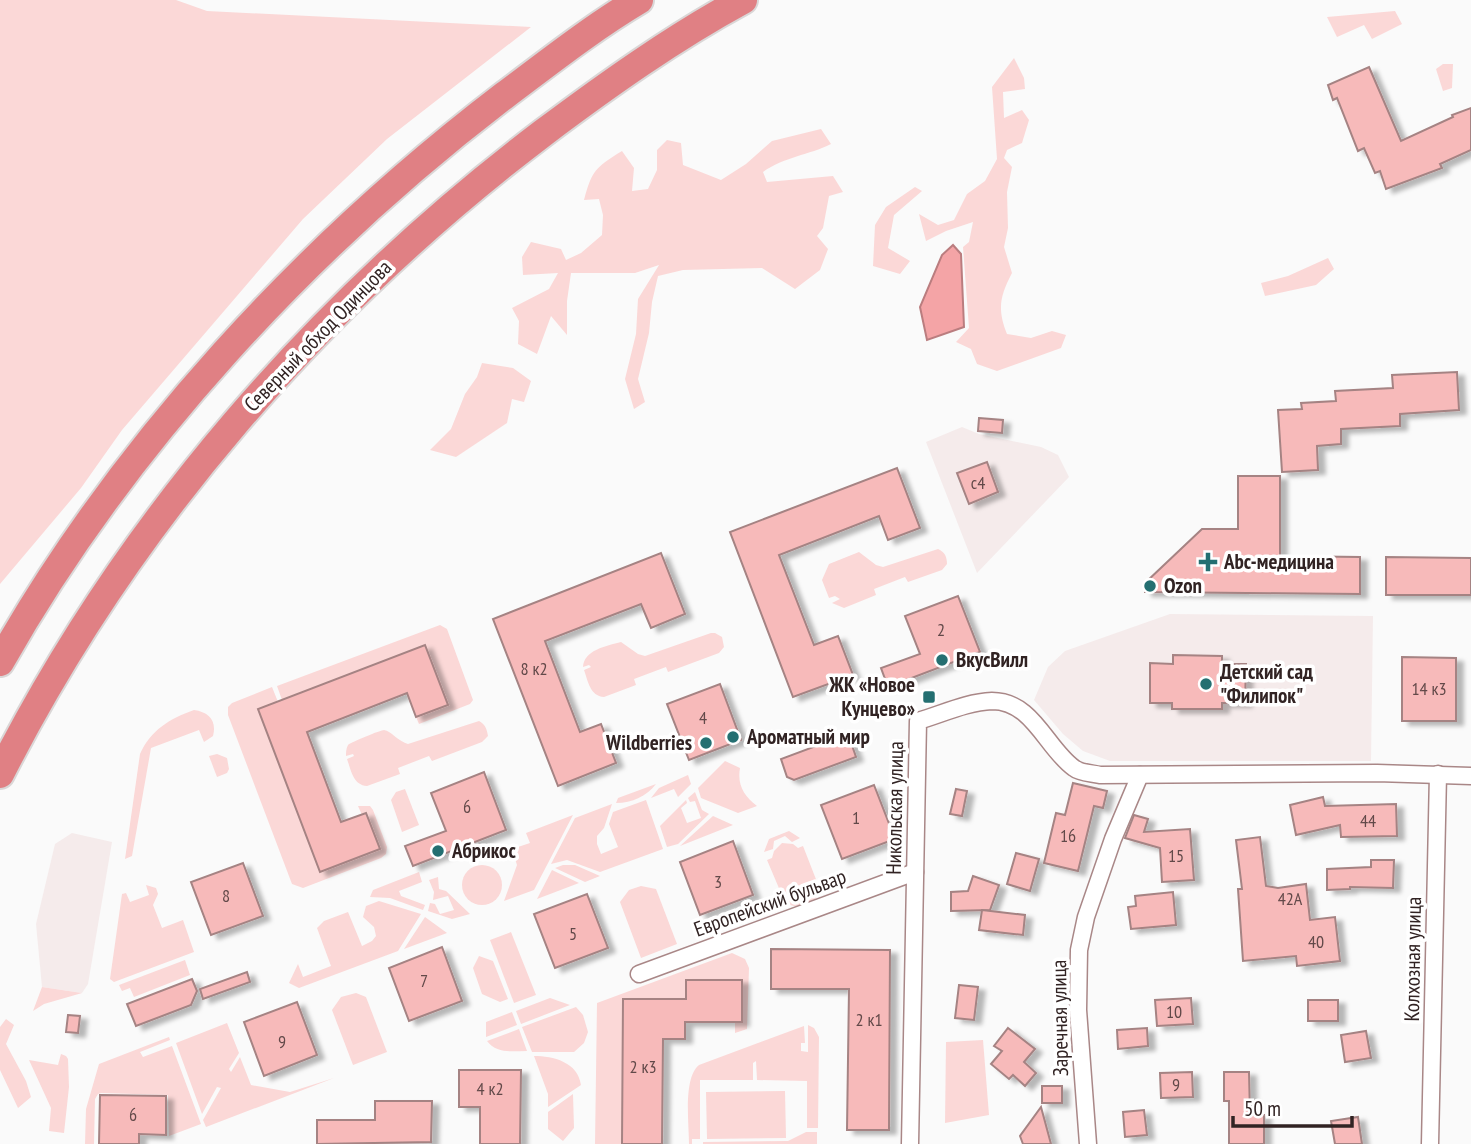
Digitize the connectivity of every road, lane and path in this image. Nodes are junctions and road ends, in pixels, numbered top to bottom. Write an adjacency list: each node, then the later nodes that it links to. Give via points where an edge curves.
1 (639, 0): 3 (highway, via 547,63 443,144 347,227 289,285 177,410 104,503)
2 (743, 0): 4 (highway, Северный обход Одинцова, via 654,53 506,161 384,266 327,322 209,454 147,534 60,664)
3 (0, 662)
4 (0, 774)
5 (1438, 774): 6 (street, Никольская улица); 7 (street, Никольская улица); 12 (street, Колхозная улица)
6 (1140, 775): 8 (street, Никольская улица, via 1100,775 1075,769 1036,724 1009,704 979,702 918,721); 11 (street, Заречная улица, via 1113,839 1079,950 1078,1010)
7 (1471, 776)
8 (915, 872): 9 (street, Европейский бульвар); 10 (street, Никольская улица)
9 (639, 974)
10 (910, 1144)
11 (1088, 1144)
12 (1430, 1144)

